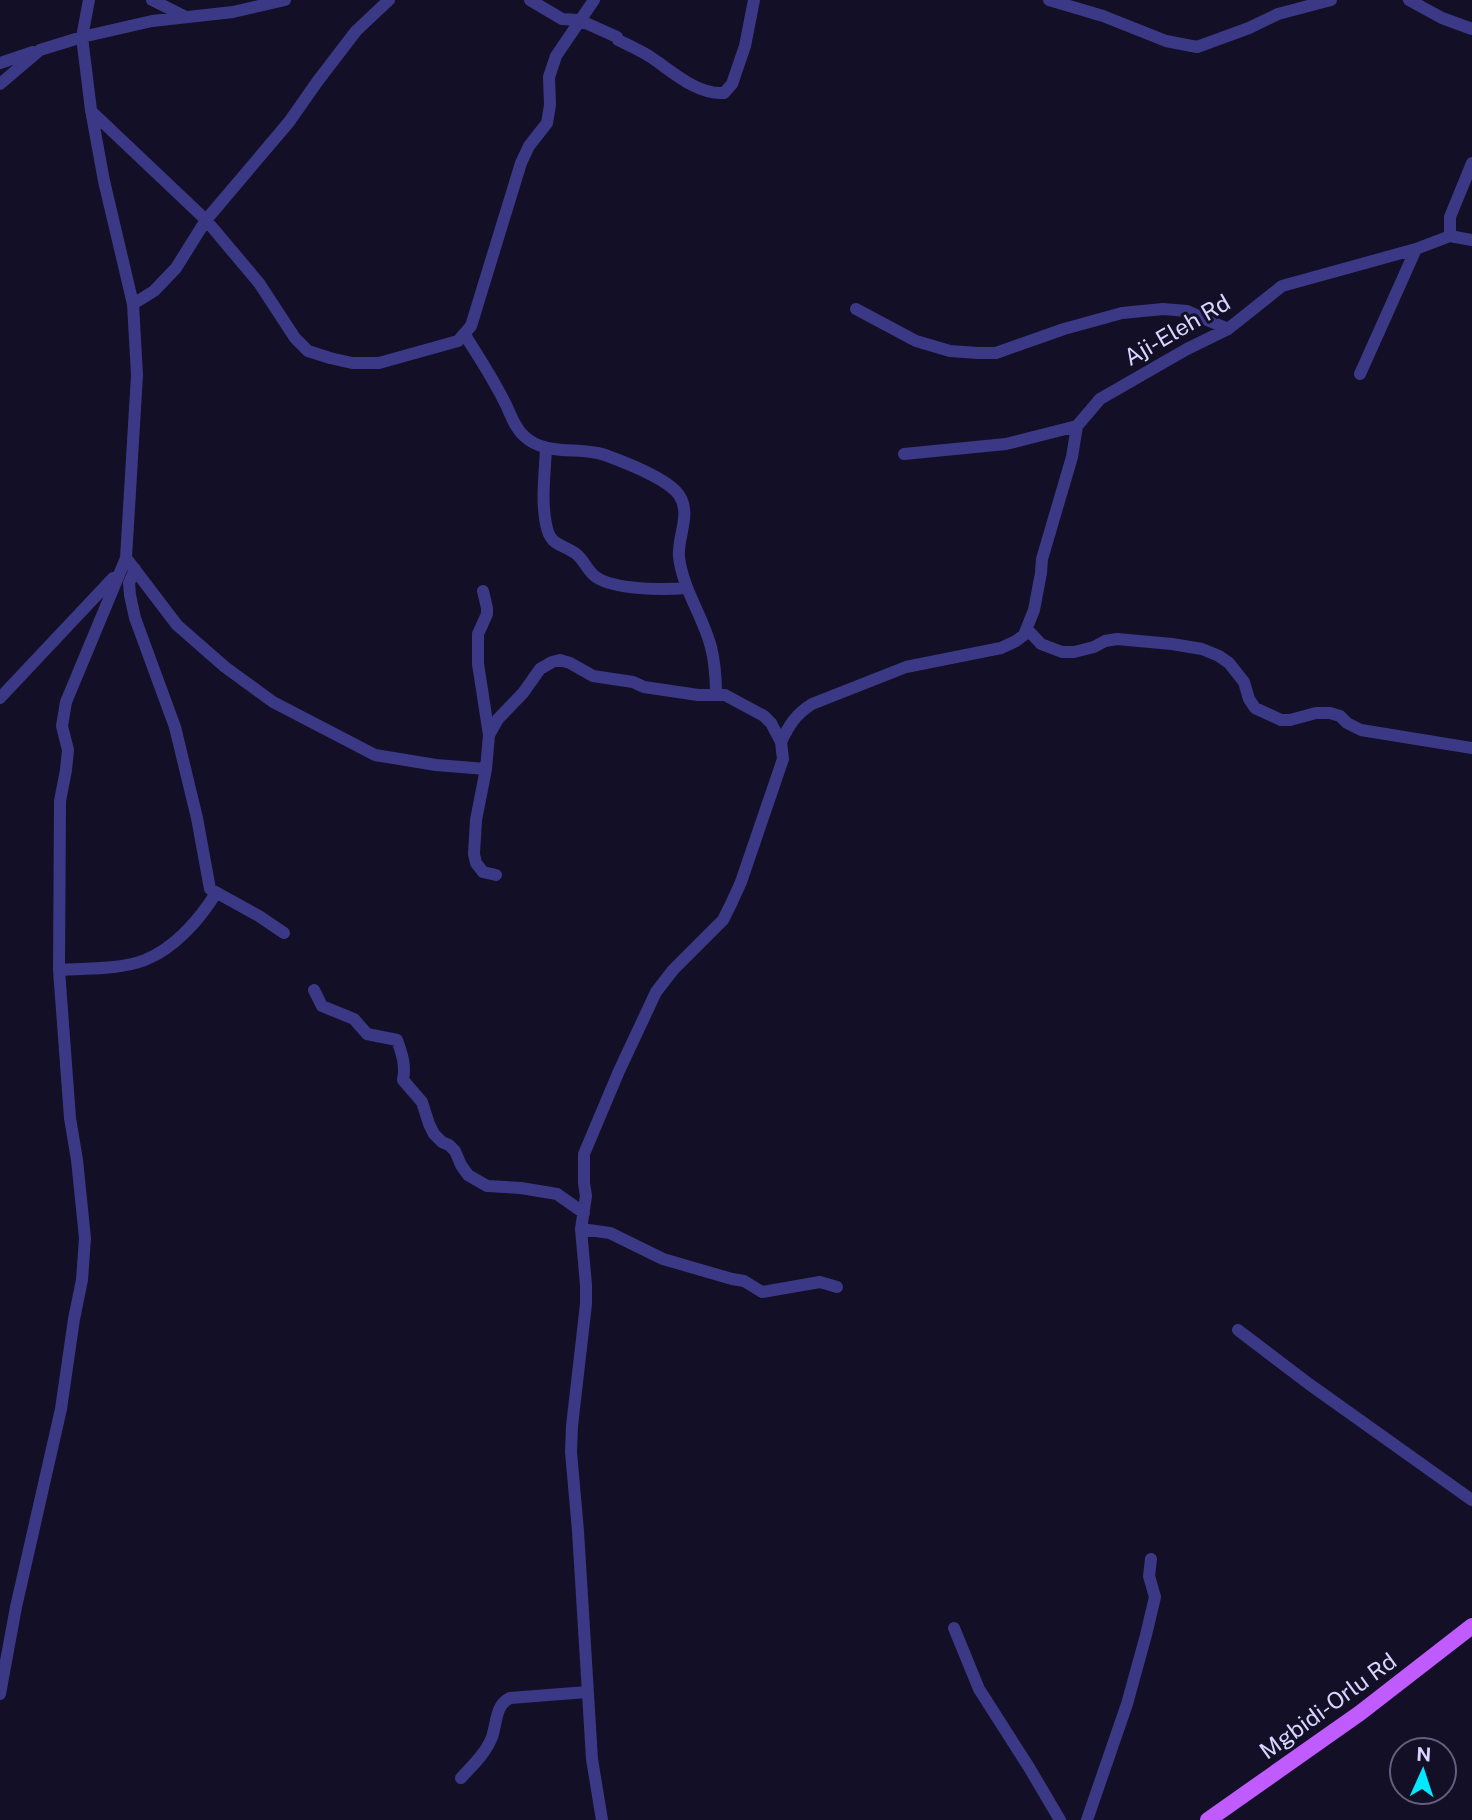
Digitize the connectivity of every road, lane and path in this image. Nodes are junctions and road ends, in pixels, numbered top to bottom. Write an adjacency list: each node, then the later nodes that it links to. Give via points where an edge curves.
1 (89, 0): 14 (street)
2 (152, 0): 11 (street)
3 (285, 0): 11 (street, via 233,12)
4 (389, 0): 20 (street, via 356,31 289,122)
5 (530, 0): 12 (street, via 562,19)
6 (594, 0): 12 (street)
7 (754, 0): 12 (street, via 745,46 732,84 724,93 704,91 617,37)
8 (1049, 0): 9 (street, via 1166,41 1197,47 1278,14)
9 (1331, 0)
10 (1409, 0): 13 (street)
11 (185, 16): 14 (street)
12 (579, 20): 27 (street, via 556,56 549,77 547,122 521,163 477,310)
13 (1472, 29)
14 (82, 37): 15 (street); 18 (street)
15 (40, 50): 16 (street); 17 (street)
16 (0, 63)
17 (0, 84)
18 (91, 110): 20 (street); 24 (street)
19 (1472, 163): 21 (street, via 1450,217)
20 (206, 220): 24 (street, via 176,268 154,291); 27 (street, via 308,351 352,363 379,363 447,345)
21 (1450, 236): 22 (street); 23 (street, Aji-Eleh Rd)
22 (1472, 240)
23 (1416, 249): 26 (street, Aji-Eleh Rd, via 1282,286); 28 (street)
24 (132, 304): 32 (street, via 137,375)
25 (856, 309): 26 (street, via 916,341 978,353 996,353 1122,313 1163,309 1187,311)
26 (1228, 329): 29 (street, Aji-Eleh Rd, via 1100,399)
27 (465, 335): 30 (street, via 514,422 525,437)
28 (1360, 374)
29 (1077, 426): 31 (street, via 1006,444); 37 (street)
30 (546, 448): 35 (street, via 600,453 667,484 683,505 678,546); 35 (street, via 546,526 555,544 581,558 603,581 619,586)
31 (904, 454)
32 (126, 558): 33 (street); 34 (street)
33 (135, 569): 43 (street, via 177,625 273,702 375,755); 45 (street, via 129,583 135,618 175,727 210,889)
34 (119, 572): 39 (street); 47 (street, via 63,714 68,750 60,802)
35 (686, 587): 38 (street, via 711,648)
36 (483, 591): 40 (street, via 487,614 478,634 478,664)
37 (1027, 629): 41 (street, via 1001,648 906,667 812,704 789,725); 42 (street, via 1041,644 1062,652 1117,639 1202,649 1230,663 1255,708 1281,720 1329,713 1361,730)
38 (716, 695): 40 (street, via 593,677 560,660 540,668); 41 (street, via 725,695 764,716)
39 (0, 698)
40 (489, 735): 43 (street)
41 (781, 742): 49 (street, via 783,759 731,904 723,920 656,992 584,1154)
42 (1472, 748)
43 (486, 769): 44 (street, via 474,854 483,872)
44 (496, 875)
45 (216, 893): 46 (street); 47 (street, via 182,935 144,961)
46 (284, 933)
47 (59, 970): 58 (street, via 85,1238 83,1269 61,1409)
48 (314, 990): 49 (street, via 322,1006 354,1019 367,1034 397,1040 405,1069 403,1080 422,1102 434,1134 455,1151 468,1175 487,1186 557,1194)
49 (584, 1213): 50 (street)
50 (581, 1229): 51 (street, via 610,1233 663,1259 744,1281 762,1292 820,1282); 57 (street, via 586,1304 572,1451)
51 (837, 1287)
52 (1238, 1330): 53 (street)
53 (1472, 1500)
54 (1151, 1559): 62 (street, via 1149,1576 1155,1597 1146,1636)
55 (1472, 1626): 63 (main road, Mgbidi-Orlu Rd, via 1360,1713)
56 (954, 1628): 61 (street, via 979,1689)
57 (587, 1692): 59 (street, via 502,1701 491,1740); 60 (street)
58 (0, 1694)
59 (461, 1778)
60 (602, 1820)
61 (1060, 1820)
62 (1087, 1820)
63 (1208, 1820)

